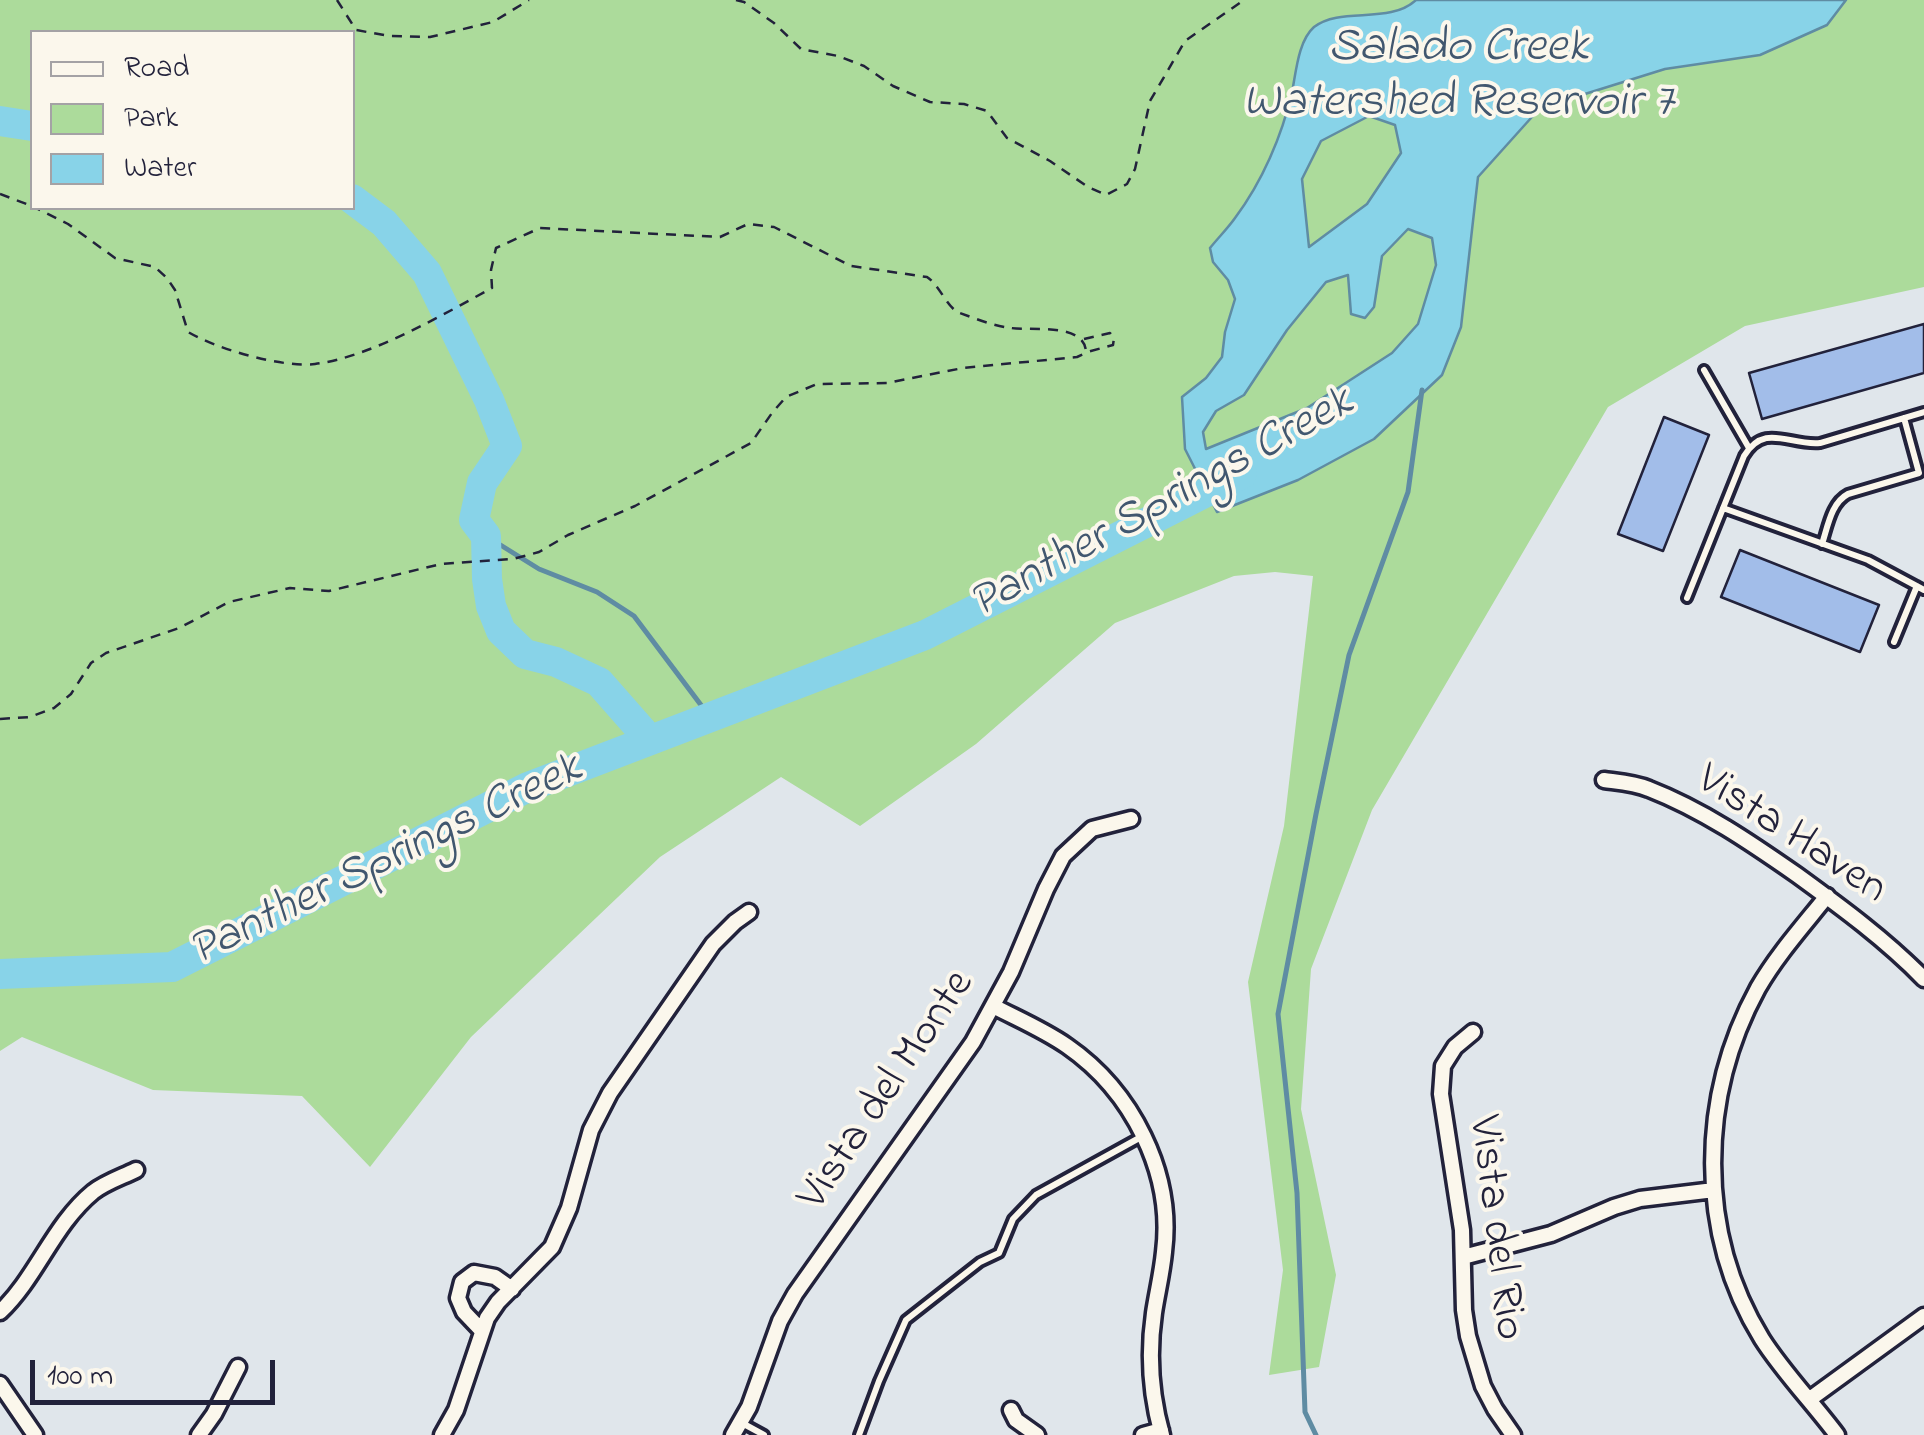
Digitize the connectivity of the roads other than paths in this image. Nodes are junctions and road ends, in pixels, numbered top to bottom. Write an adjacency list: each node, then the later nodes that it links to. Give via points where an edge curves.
1 (1704, 370): 4 (lane)
2 (1924, 412): 3 (lane)
3 (1904, 418): 4 (lane, via 1820,443 1775,437); 6 (lane, via 1919,474 1840,498)
4 (1749, 448): 5 (lane)
5 (1724, 508): 6 (lane); 8 (lane)
6 (1822, 544): 7 (lane)
7 (1920, 588): 9 (lane)
8 (1687, 598)
9 (1894, 642)
10 (1604, 780): 12 (street, Vista Haven, via 1648,788 1686,807)
11 (1131, 819): 15 (street, Vista del Monte, via 1092,829 1063,856)
12 (1826, 896): 14 (street, Vista Haven); 19 (street, via 1769,972 1736,1033 1717,1100)
13 (749, 912): 21 (street, via 713,944 610,1093 552,1247)
14 (1924, 978)
15 (993, 1006): 17 (street, via 1086,1061 1119,1095); 29 (street, Vista del Monte, via 794,1294)
16 (1473, 1032): 20 (street, Vista del Rio, via 1443,1066 1441,1094)
17 (1143, 1136): 30 (street, via 1159,1180 1165,1227 1151,1347); 35 (lane, via 1036,1196 1014,1219 999,1252 906,1320)
18 (136, 1170): 22 (street, via 83,1202)
19 (1714, 1190): 20 (street, via 1640,1200 1551,1234); 27 (street, via 1721,1238 1745,1308)
20 (1463, 1257): 38 (street, Vista del Rio, via 1474,1362)
21 (512, 1289): 24 (street); 24 (street, via 474,1274 462,1282 458,1298)
22 (0, 1312)
23 (1924, 1316): 27 (street)
24 (482, 1330): 33 (street)
25 (238, 1367): 32 (street)
26 (0, 1384): 31 (street)
27 (1810, 1399): 39 (street)
28 (1011, 1410): 36 (street)
29 (737, 1428): 34 (lane)
30 (1162, 1433): 37 (street)
31 (36, 1435)
32 (199, 1435)
33 (442, 1435)
34 (764, 1435)
35 (859, 1435)
36 (1037, 1435)
37 (1143, 1435)
38 (1513, 1435)
39 (1837, 1435)

